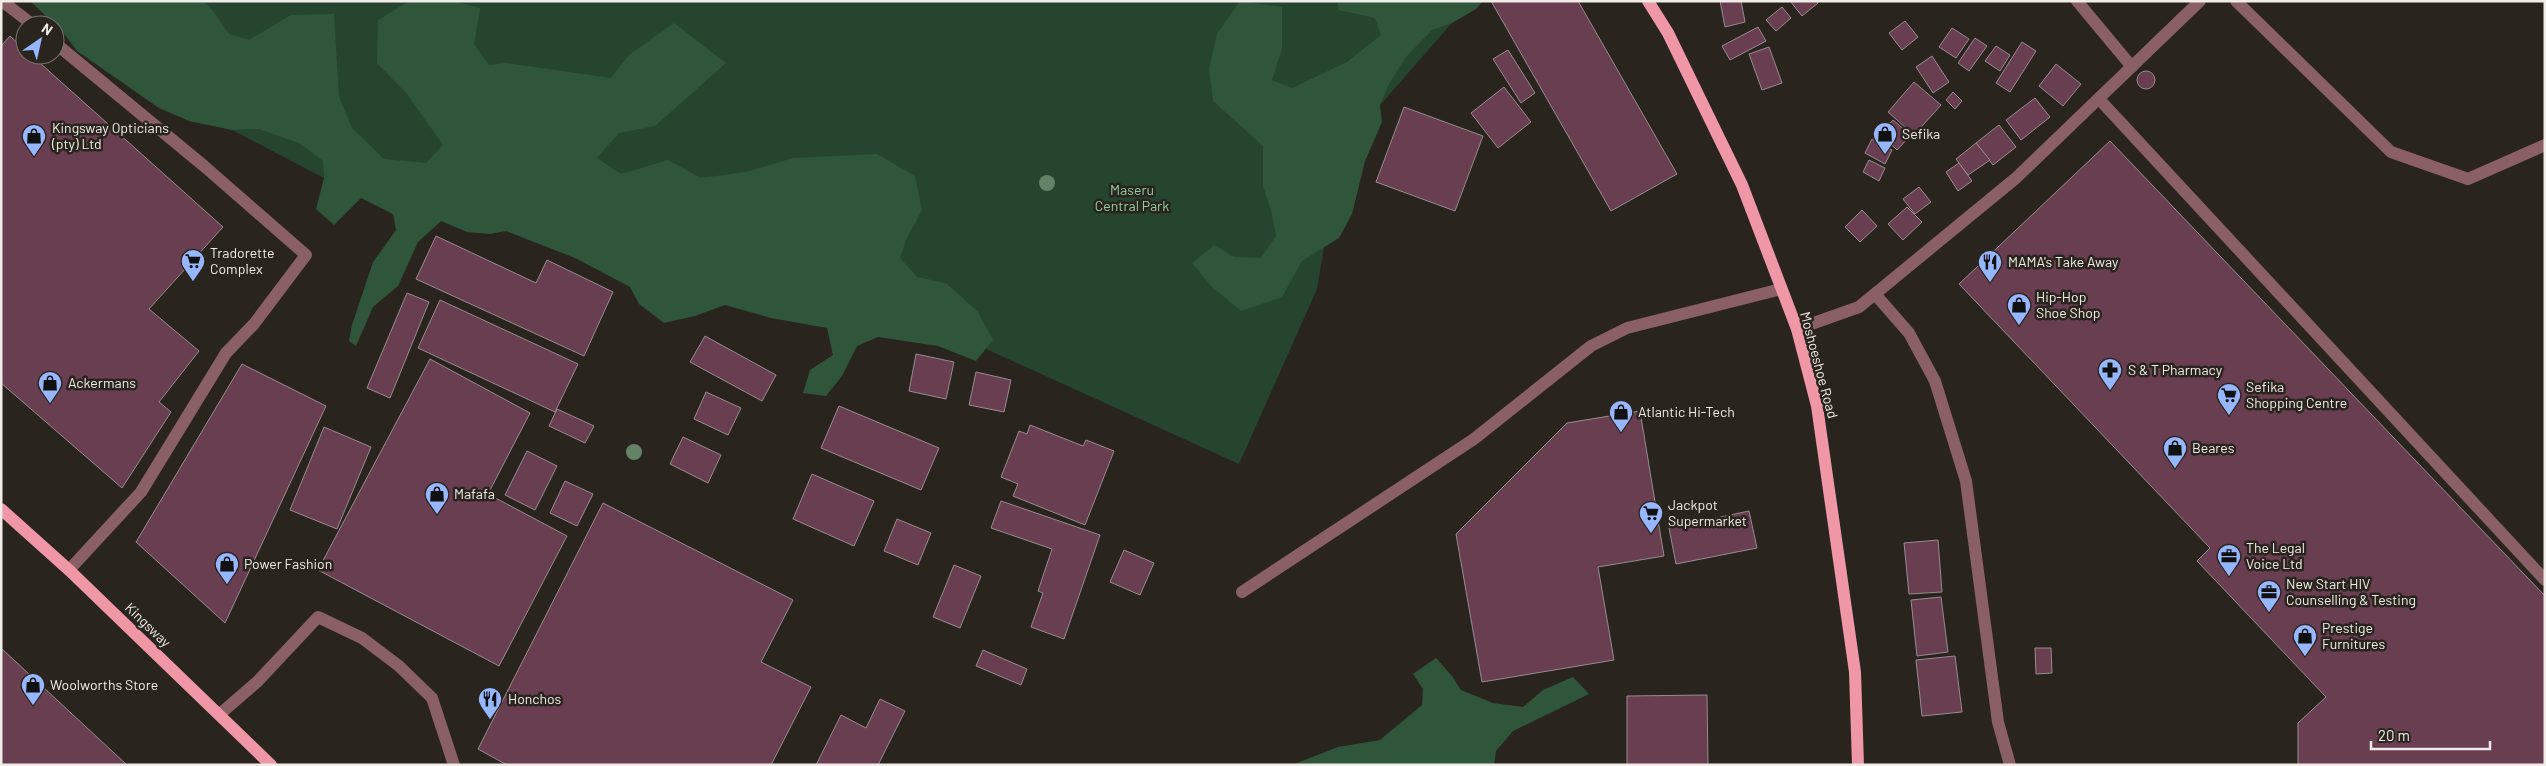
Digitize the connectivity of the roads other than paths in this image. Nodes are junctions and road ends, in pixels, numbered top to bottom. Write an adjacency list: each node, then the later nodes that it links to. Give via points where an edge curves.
1 (2, 1): 6 (street)
2 (1648, 1): 11 (main road, Moshoeshoe Road, via 1668,33 1731,160)
3 (2077, 1): 8 (street)
4 (2200, 1): 8 (street)
5 (2236, 1): 10 (street, via 2391,152 2468,179)
6 (20, 15)
7 (65, 51): 15 (street, via 306,255 254,324 226,352 141,492)
8 (2132, 67): 9 (street)
9 (2099, 98): 12 (street, via 2016,178); 16 (street)
10 (2545, 145)
11 (1781, 289): 13 (main road, Moshoeshoe Road); 17 (street, via 1627,328 1591,346 1474,439)
12 (1875, 294): 13 (street, via 1859,307); 22 (street, via 1909,333 1934,381 1966,481 1998,722)
13 (1797, 329): 21 (main road, Moshoeshoe Road, via 1817,406 1855,672)
14 (1, 509): 15 (main road, Kingsway)
15 (69, 570): 18 (main road, Kingsway)
16 (2545, 580)
17 (1242, 592)
18 (220, 714): 19 (main road, Kingsway); 20 (street, via 258,681 318,618 362,638 399,666 432,698)
19 (271, 765)
20 (454, 765)
21 (1858, 765)
22 (2010, 765)

